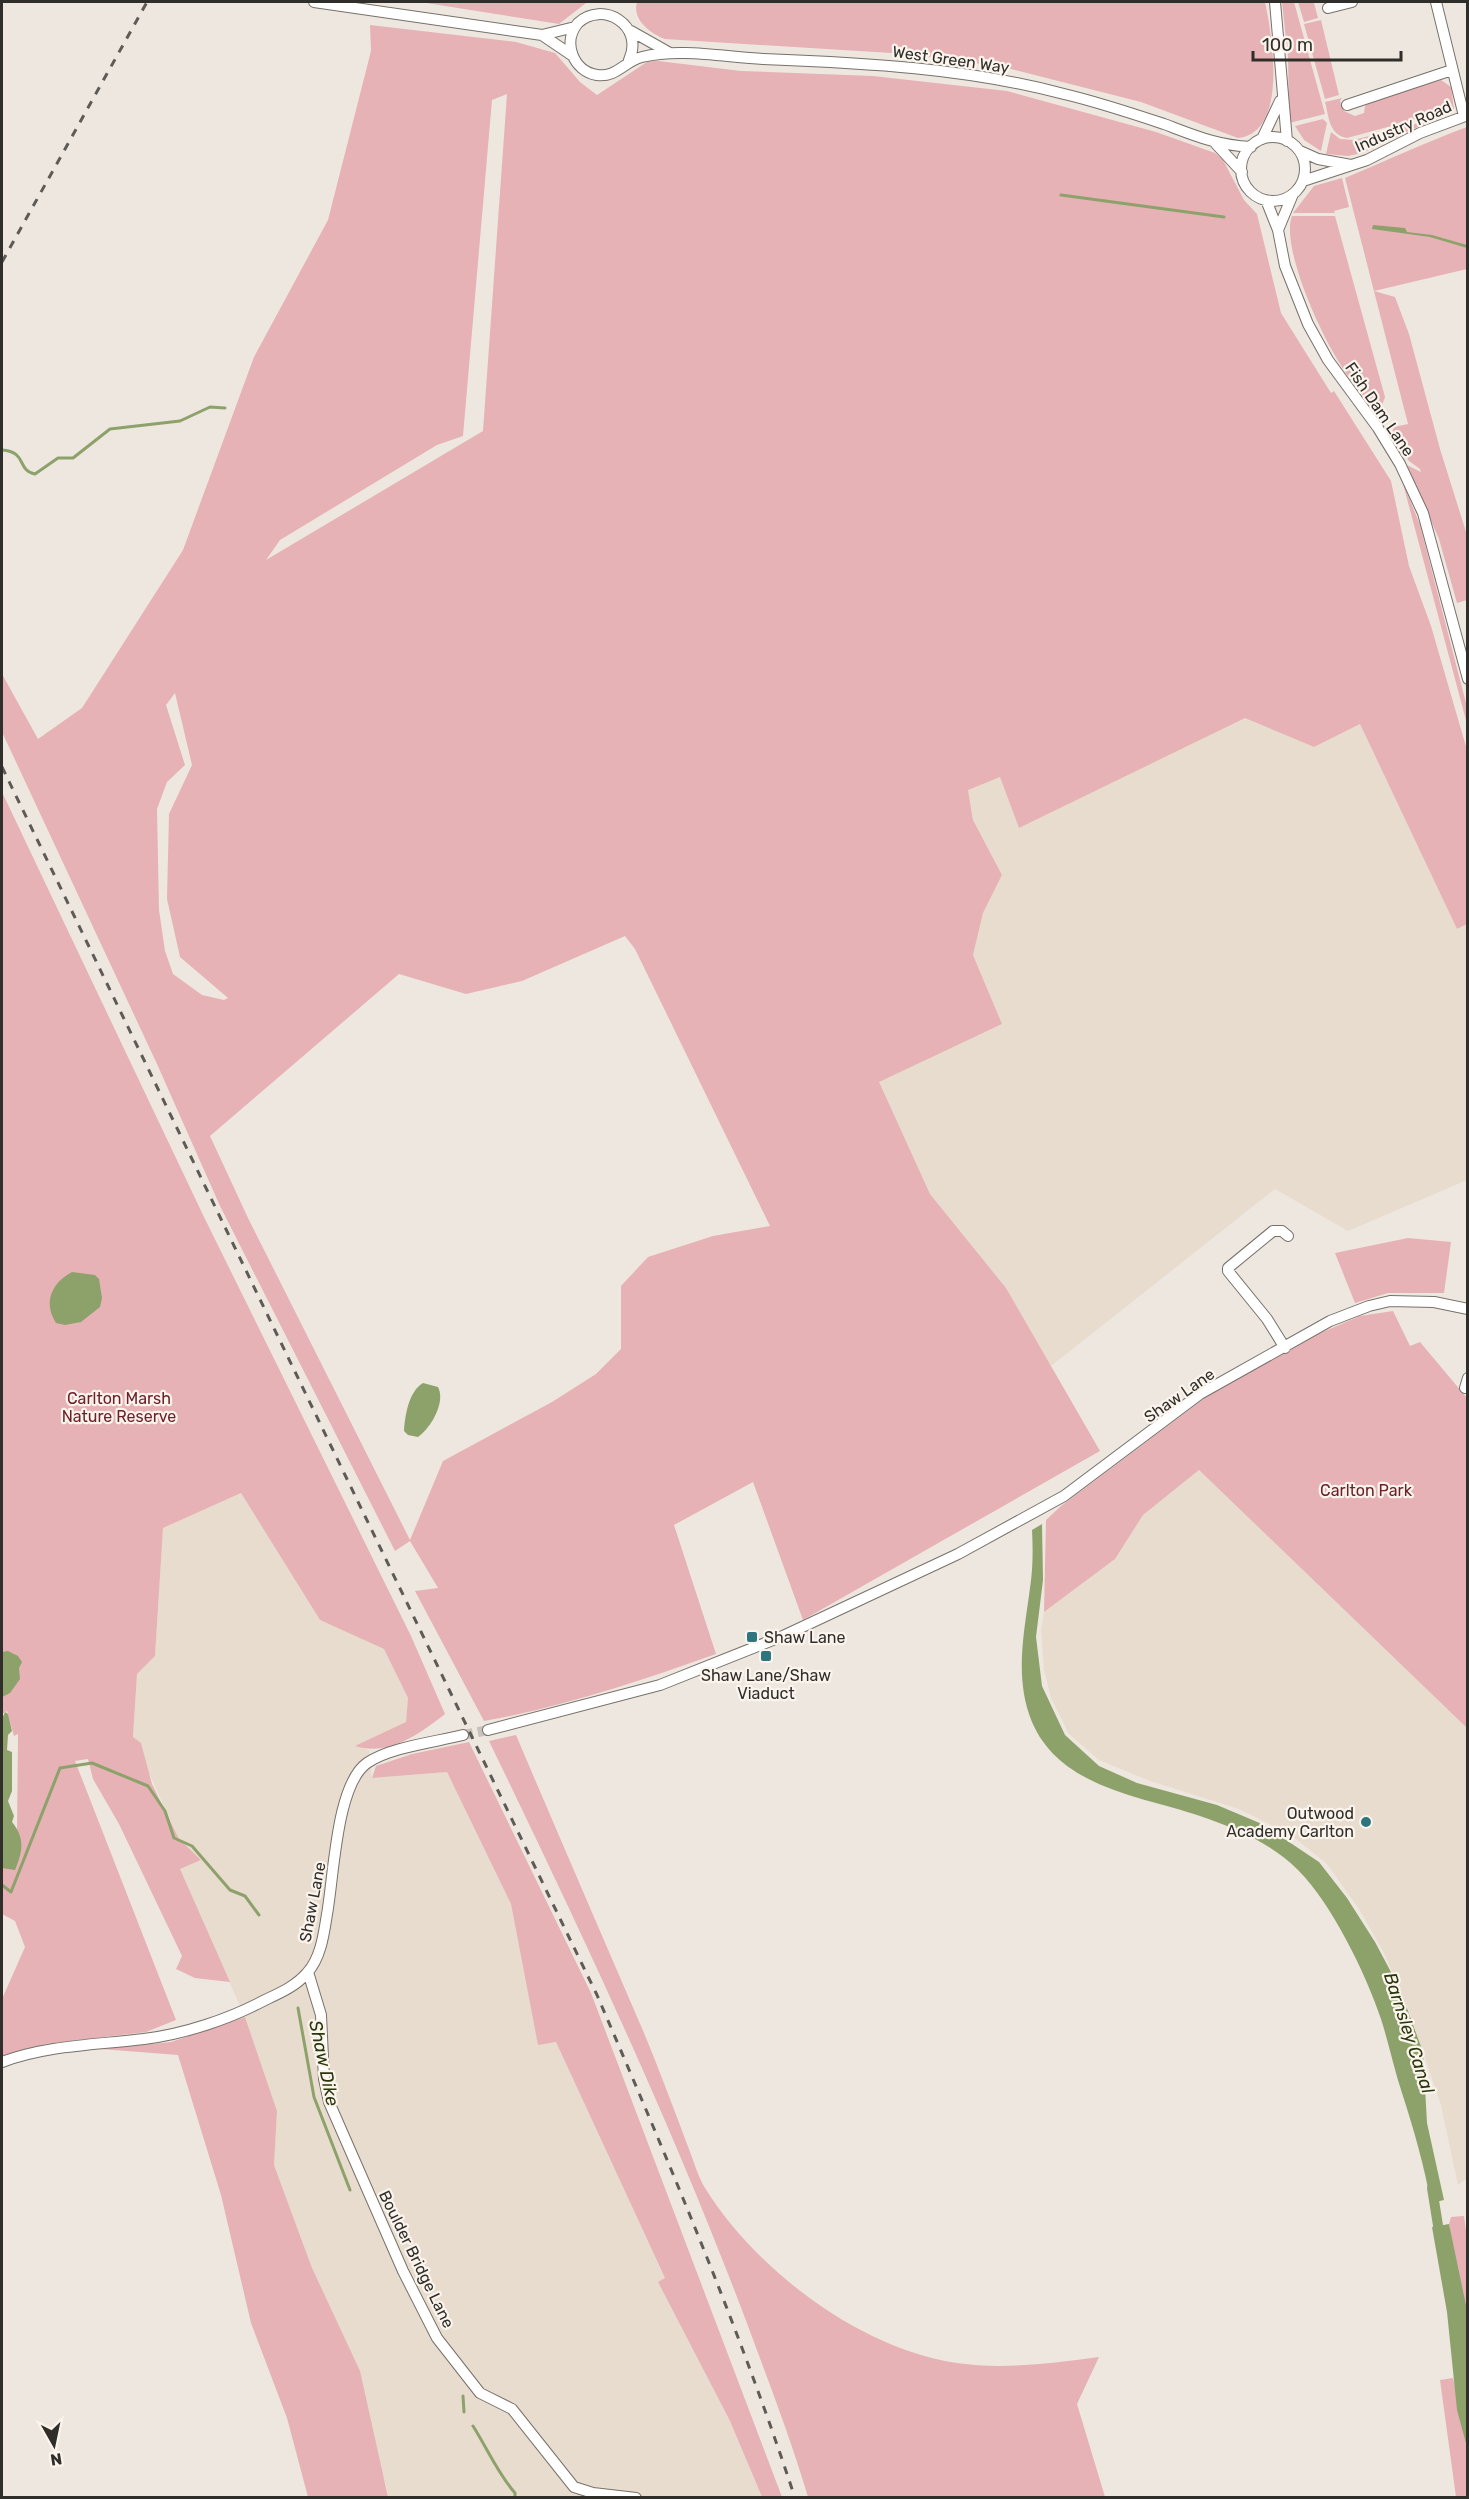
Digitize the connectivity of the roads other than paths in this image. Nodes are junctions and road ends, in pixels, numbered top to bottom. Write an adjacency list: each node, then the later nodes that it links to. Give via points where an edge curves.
1 (314, 2): 8 (street, West Green Way)
2 (1275, 2): 13 (street)
3 (1352, 2): 5 (street)
4 (1436, 2): 12 (street)
5 (1328, 8)
6 (575, 27): 7 (street, West Green Way, via 589,14 606,11 621,18); 8 (street, West Green Way); 10 (street, via 570,40)
7 (631, 31): 9 (street, West Green Way); 11 (street, via 633,49)
8 (542, 34): 10 (street, West Green Way)
9 (672, 53): 11 (street, West Green Way); 18 (street, West Green Way, via 903,66 992,77 1115,108)
10 (573, 56): 11 (street, West Green Way, via 583,69 596,75 615,72)
11 (629, 60)
12 (1452, 70): 14 (street); 15 (street)
13 (1281, 98): 16 (street); 17 (street)
14 (1353, 105)
15 (1466, 116): 21 (street, Industry Road)
16 (1262, 139): 17 (street); 19 (street)
17 (1287, 141): 20 (street)
18 (1216, 144): 19 (street, West Green Way); 22 (street, West Green Way)
19 (1251, 147): 22 (street, via 1243,158)
20 (1300, 151): 21 (street, Industry Road, via 1318,159); 23 (street, via 1305,166)
21 (1352, 165): 23 (street, Industry Road)
22 (1242, 172): 25 (street, via 1252,193)
23 (1303, 181): 24 (street)
24 (1293, 194): 25 (street, via 1280,200); 26 (street)
25 (1266, 200): 26 (street, Fish Dam Lane)
26 (1278, 230): 27 (street, Fish Dam Lane, via 1285,266 1308,324 1328,360 1401,464 1423,513)
27 (1464, 653): 28 (street, Fish Dam Lane)
28 (1467, 679)
29 (1288, 1236): 31 (street, via 1274,1231 1228,1268)
30 (1467, 1309): 31 (street, Shaw Lane, via 1417,1300 1380,1304 1330,1321)
31 (1286, 1348): 32 (street, Shaw Lane, via 1200,1395 1064,1496 958,1554 783,1636 660,1685)
32 (488, 1730)
33 (463, 1735): 34 (street, Shaw Lane, via 383,1755 367,1763 352,1781 342,1806 323,1937)
34 (308, 1972): 35 (street, Shaw Lane, via 289,1988 248,2009 189,2029 145,2039 40,2050); 36 (street, Boulder Bridge Lane, via 321,2014 329,2102 403,2271 437,2338 480,2393 512,2409 574,2487)
35 (2, 2062)
36 (636, 2498)

